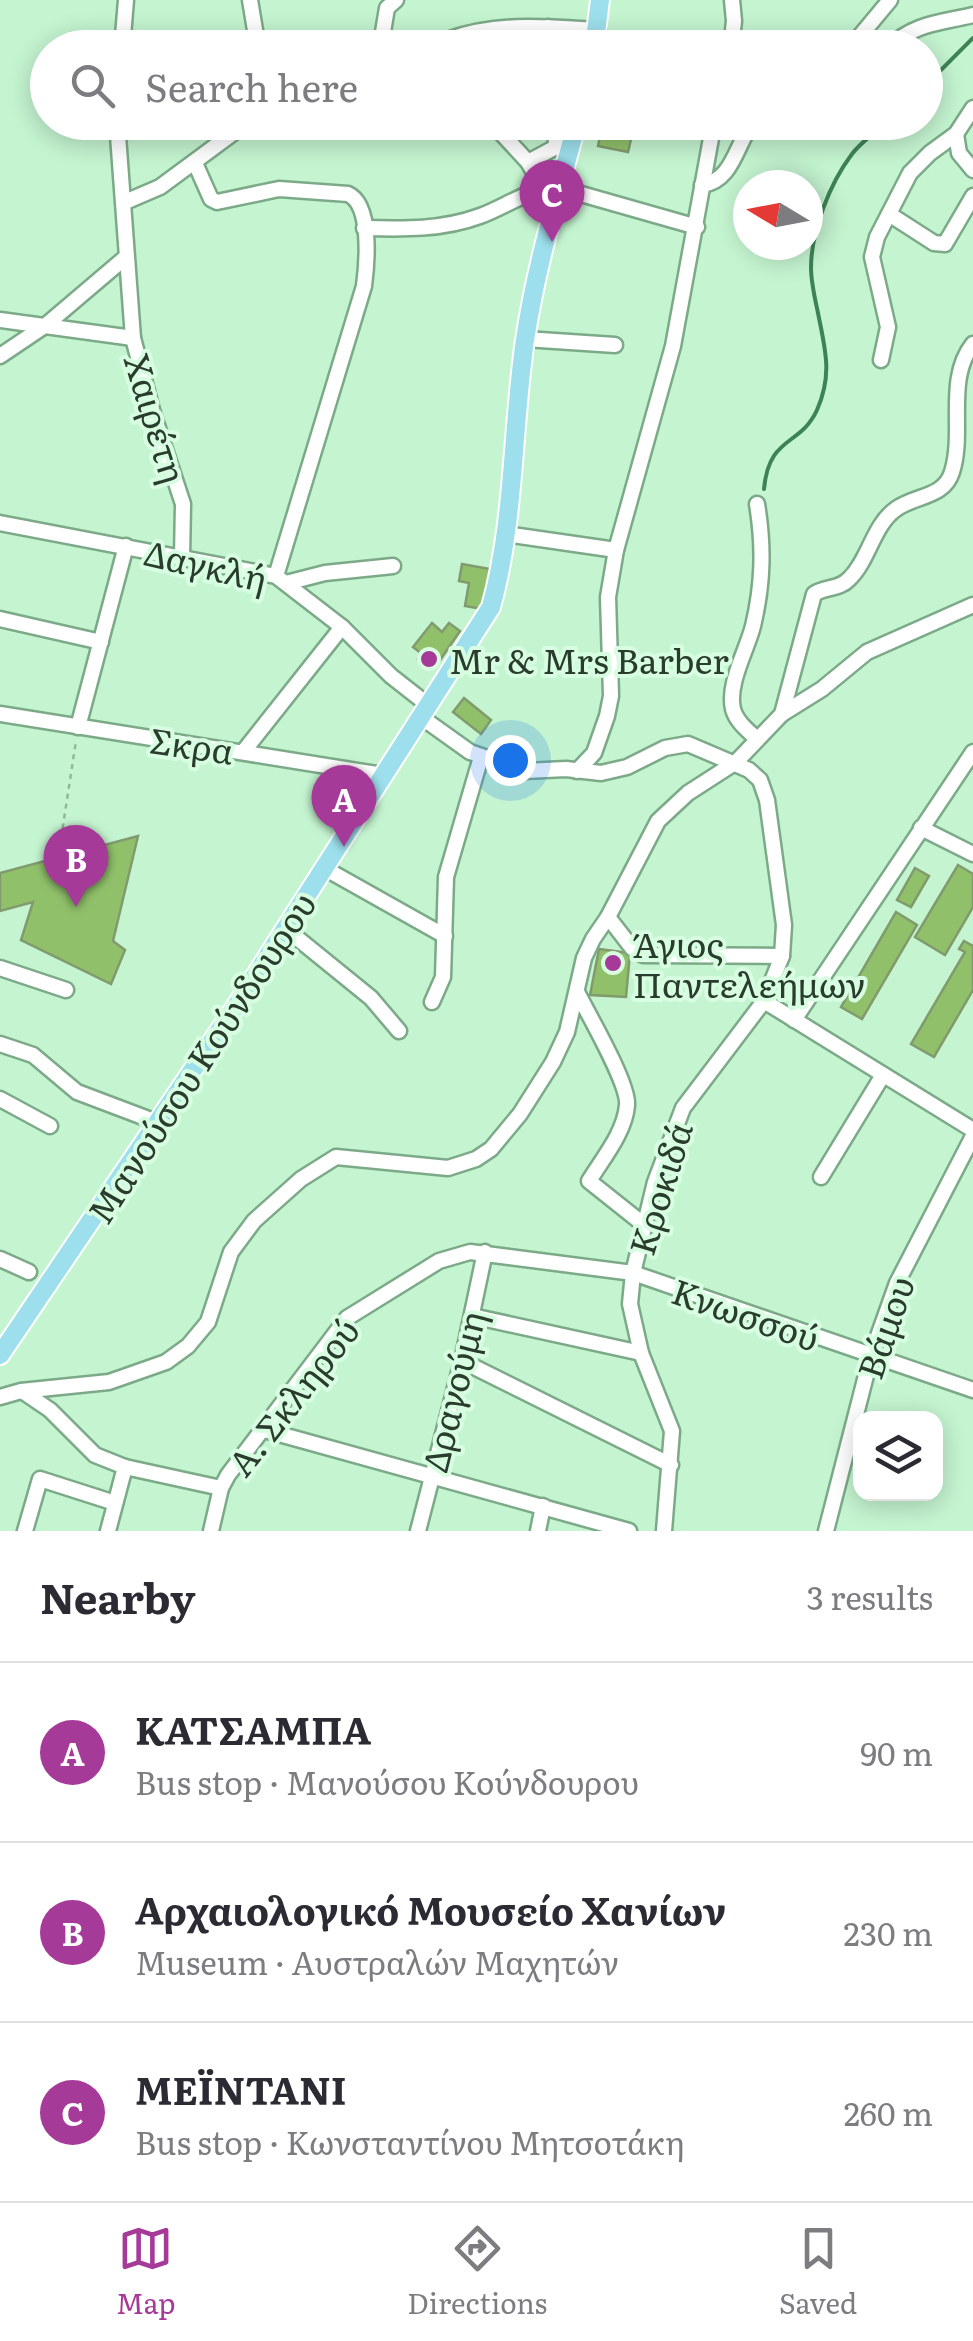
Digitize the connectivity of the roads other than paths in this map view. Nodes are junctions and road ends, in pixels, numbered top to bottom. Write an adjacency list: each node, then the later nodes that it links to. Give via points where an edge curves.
1 (126, 0): 9 (street)
2 (250, 0): 10 (street)
3 (396, 0): 11 (street, via 387,8)
4 (600, 0): 15 (main road)
5 (732, 0): 16 (street)
6 (890, 0): 17 (street)
7 (973, 16): 18 (street)
8 (548, 26): 12 (street); 13 (street); 14 (street)
9 (124, 30)
10 (255, 30)
11 (386, 30)
12 (480, 30)
13 (548, 30)
14 (564, 30)
15 (597, 30)
16 (733, 30)
17 (865, 30)
18 (910, 30)
19 (973, 108): 20 (street)
20 (956, 134): 30 (street, via 959,153); 35 (street, via 910,174)
21 (119, 140): 34 (street, Χαιρέτη)
22 (225, 140): 29 (street)
23 (508, 140): 28 (street)
24 (556, 140): 28 (street, via 556,147)
25 (570, 140): 32 (main road, Μανούσου Κούνδουρου)
26 (711, 140): 31 (street)
27 (744, 140): 31 (street, via 724,175)
28 (528, 162): 32 (street)
29 (195, 164): 34 (street); 36 (street, via 214,201 279,189 348,194 358,199)
30 (973, 170)
31 (702, 184): 37 (street)
32 (551, 188): 36 (street, via 442,228); 37 (street); 42 (main road, Μανούσου Κούνδουρου)
33 (973, 196): 35 (street, via 945,244)
34 (125, 202): 38 (street, Χαιρέτη)
35 (888, 214): 46 (street, via 872,257 888,327)
36 (364, 228): 55 (street, via 364,286)
37 (697, 228): 52 (street, via 673,346)
38 (126, 257): 40 (street); 41 (street, Χαιρέτη)
39 (0, 320): 40 (street)
40 (46, 325): 41 (street); 45 (street)
41 (133, 338): 53 (street, Χαιρέτη, via 183,504)
42 (525, 338): 44 (street); 50 (main road, Μανούσου Κούνδουρου)
43 (973, 344): 47 (street)
44 (615, 345)
45 (0, 356)
46 (881, 360)
47 (967, 364): 62 (street, via 948,481 896,508 850,579 814,594)
48 (757, 504): 64 (street, via 764,562 732,696 736,717)
49 (0, 523): 51 (street, Δαγκλή)
50 (505, 534): 52 (street); 60 (main road, Μανούσου Κούνδουρου, via 490,607)
51 (126, 546): 53 (street, Δαγκλή); 59 (street)
52 (616, 550): 69 (street, via 608,597 611,696 594,753)
53 (182, 558): 55 (street, Δαγκλή)
54 (393, 566): 55 (street)
55 (281, 580): 58 (street, Δαγκλή)
56 (973, 605): 62 (street, via 867,652)
57 (0, 619): 59 (street)
58 (342, 627): 60 (street, Δαγκλή); 65 (street)
59 (101, 642): 63 (street)
60 (425, 711): 67 (street, Δαγκλή); 70 (main road, Μανούσου Κούνδουρου)
61 (0, 714): 63 (street, Σκρα)
62 (782, 714): 64 (street)
63 (78, 727): 65 (street, Σκρα)
64 (757, 738): 68 (street)
65 (243, 752): 70 (street, Σκρα)
66 (973, 752): 71 (street)
67 (480, 757): 69 (street, Δαγκλή, via 525,772); 76 (street, via 446,878)
68 (736, 762): 69 (street, Δαγκλή, via 680,744 627,768); 74 (street, via 658,821); 77 (street, Κροκιδά, via 760,780 767,800 784,924)
69 (578, 771)
70 (383, 775): 73 (main road, Μανούσου Κούνδουρου)
71 (920, 828): 72 (street); 83 (street)
72 (973, 854)
73 (324, 868): 75 (main road, Μανούσου Κούνδουρου); 76 (street)
74 (608, 917): 77 (street, via 643,955); 80 (street, via 584,958)
75 (286, 929): 84 (street, via 372,998); 88 (main road, Μανούσου Κούνδουρου)
76 (445, 936): 81 (street, via 443,977)
77 (782, 956): 82 (street, Κροκιδά)
78 (0, 968): 79 (street)
79 (66, 990)
80 (577, 991): 92 (street, via 628,1104 589,1181); 103 (street, via 553,1062 520,1114 476,1160 448,1168 336,1157 272,1202 241,1238 208,1322 188,1346 166,1362 109,1382)
81 (432, 1002)
82 (764, 1002): 83 (street); 92 (street, Κροκιδά, via 683,1108)
83 (794, 1020): 86 (street)
84 (400, 1031)
85 (0, 1044): 88 (street, via 33,1054 77,1092)
86 (883, 1075): 90 (street); 91 (street)
87 (0, 1099): 89 (street)
88 (158, 1123): 99 (main road, Μανούσου Κούνδουρου)
89 (50, 1126)
90 (973, 1133): 100 (street, Βάμου, via 911,1250)
91 (821, 1177)
92 (643, 1224): 96 (street, Κροκιδά)
93 (485, 1252): 96 (street, Α. Σκληρού); 97 (street, Δραγούμη); 105 (street, Α. Σκληρού, via 439,1261 347,1318)
94 (0, 1259): 95 (street)
95 (29, 1272)
96 (633, 1274): 98 (street, Κροκιδά, via 630,1304); 100 (street, Κνωσσού)
97 (472, 1316): 98 (street); 101 (street, Δραγούμη)
98 (640, 1353): 106 (street, Κροκιδά, via 672,1431)
99 (0, 1355)
100 (872, 1356): 102 (street, Κνωσσού); 119 (street, Βάμου)
101 (462, 1361): 106 (street); 108 (street, Δραγούμη)
102 (973, 1390)
103 (21, 1391): 104 (street); 107 (street, via 95,1455)
104 (0, 1397)
105 (260, 1429): 108 (street); 109 (street, Α. Σκληρού)
106 (671, 1464): 118 (street, Κροκιδά)
107 (126, 1467): 109 (street); 110 (street)
108 (431, 1474): 111 (street); 115 (street, Δραγούμη)
109 (221, 1488): 114 (street, Α. Σκληρού)
110 (115, 1503): 112 (street, via 40,1479); 113 (street)
111 (543, 1506): 116 (street); 117 (street)
112 (25, 1531)
113 (108, 1531)
114 (211, 1531)
115 (418, 1531)
116 (538, 1531)
117 (629, 1531)
118 (664, 1531)
119 (826, 1531)

